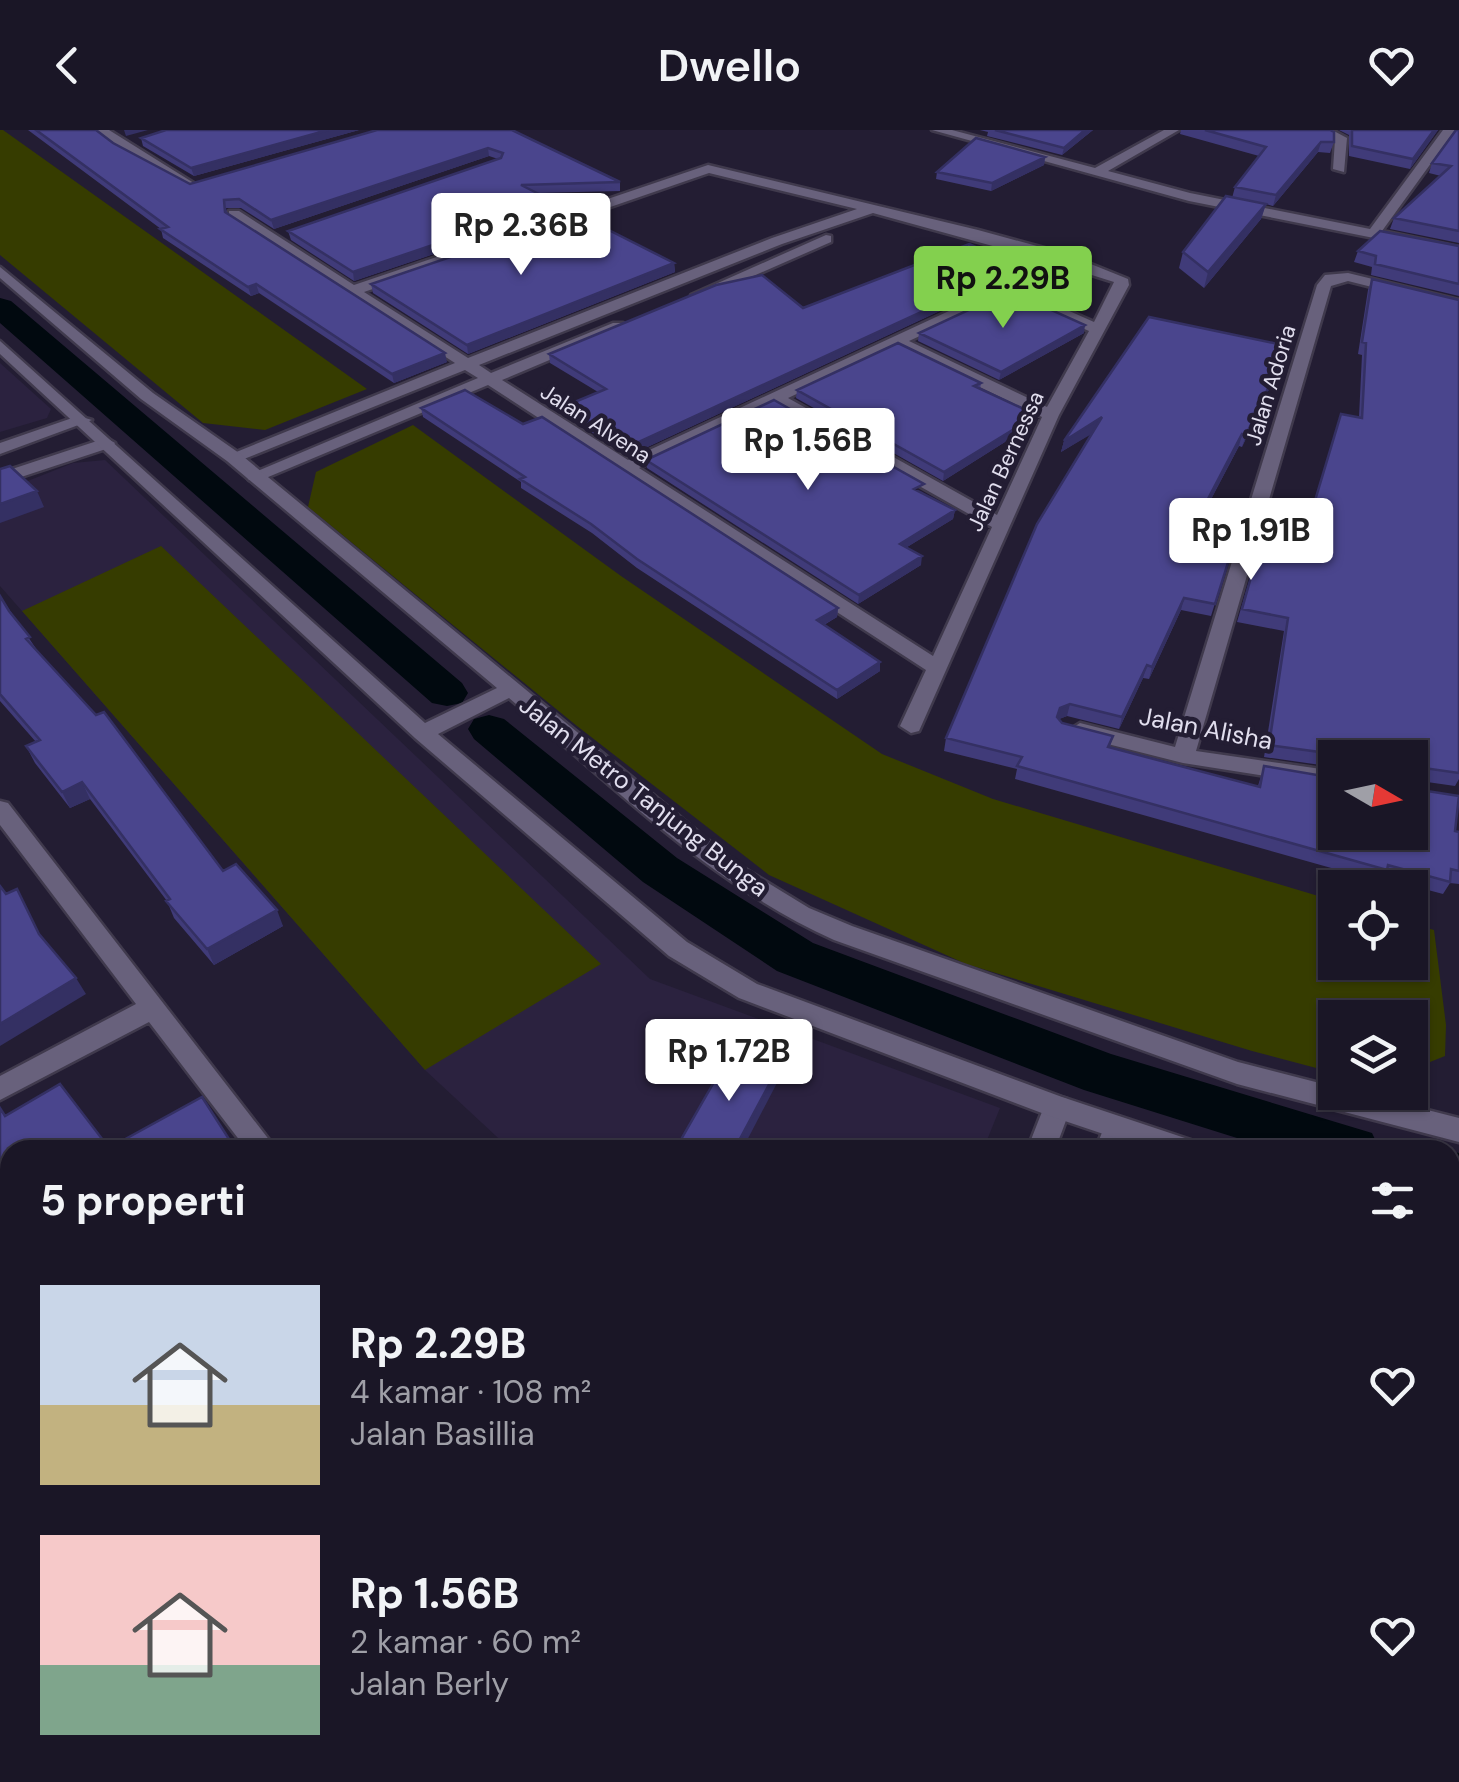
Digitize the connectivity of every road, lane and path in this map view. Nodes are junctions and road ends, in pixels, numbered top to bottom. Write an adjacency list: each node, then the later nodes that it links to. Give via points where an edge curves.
1 (100, 130): 9 (street)
2 (938, 130): 8 (street)
3 (995, 130): 8 (street)
4 (1173, 130): 11 (street)
5 (1321, 130): 10 (street, via 1342,138)
6 (1449, 130): 16 (street)
7 (140, 140): 9 (street)
8 (977, 141): 11 (street)
9 (122, 145): 12 (street)
10 (1339, 168)
11 (1096, 173): 16 (street)
12 (191, 184)
13 (870, 210): 19 (street); 21 (street); 23 (street, via 708,169); 24 (street, via 832,237)
14 (234, 214): 17 (street, Jalan Alvena)
15 (290, 232): 17 (street)
16 (1374, 234): 18 (street)
17 (271, 238): 23 (street, Jalan Alvena)
18 (1459, 251)
19 (1061, 258): 22 (street); 28 (street, Jalan Bernessa, via 1123,281)
20 (0, 271): 38 (street, Jalan Metro Tanjung Bunga, via 148,396)
21 (688, 277): 24 (street); 31 (street)
22 (1008, 289): 28 (street); 29 (street)
23 (352, 290): 31 (street, Jalan Alvena)
24 (707, 292): 25 (street)
25 (688, 299)
26 (1459, 305): 48 (street, Jalan Adoria, via 1348,277 1324,285)
27 (633, 320): 32 (street)
28 (1096, 328): 34 (street, Jalan Bernessa)
29 (898, 342): 33 (street); 34 (street)
30 (0, 346): 35 (street)
31 (468, 362): 32 (street, Jalan Alvena); 38 (street)
32 (486, 378): 39 (street, Jalan Alvena); 40 (street)
33 (778, 399): 39 (street); 42 (street)
34 (1050, 416): 42 (street, Jalan Bernessa)
35 (84, 420): 36 (street); 37 (street)
36 (106, 443): 41 (street); 47 (street)
37 (0, 449)
38 (233, 456): 40 (street, Jalan Metro Tanjung Bunga)
39 (625, 468): 43 (street, Jalan Alvena)
40 (255, 476): 44 (street, Jalan Metro Tanjung Bunga)
41 (0, 480)
42 (1000, 524): 43 (street, Jalan Bernessa)
43 (936, 668): 45 (street, Jalan Bernessa)
44 (509, 690): 47 (street); 54 (street, Jalan Metro Tanjung Bunga, via 729,870 800,914 1238,1074)
45 (911, 726)
46 (1068, 727): 48 (street, Jalan Alisha)
47 (423, 732): 53 (street, via 678,949 720,974)
48 (1183, 756): 49 (street, Jalan Alisha)
49 (1318, 776)
50 (0, 809): 51 (street)
51 (154, 1006): 52 (street); 56 (street)
52 (0, 1089)
53 (1058, 1107): 55 (street); 57 (street)
54 (1459, 1130)
55 (1113, 1139)
56 (255, 1140)
57 (1045, 1140)

